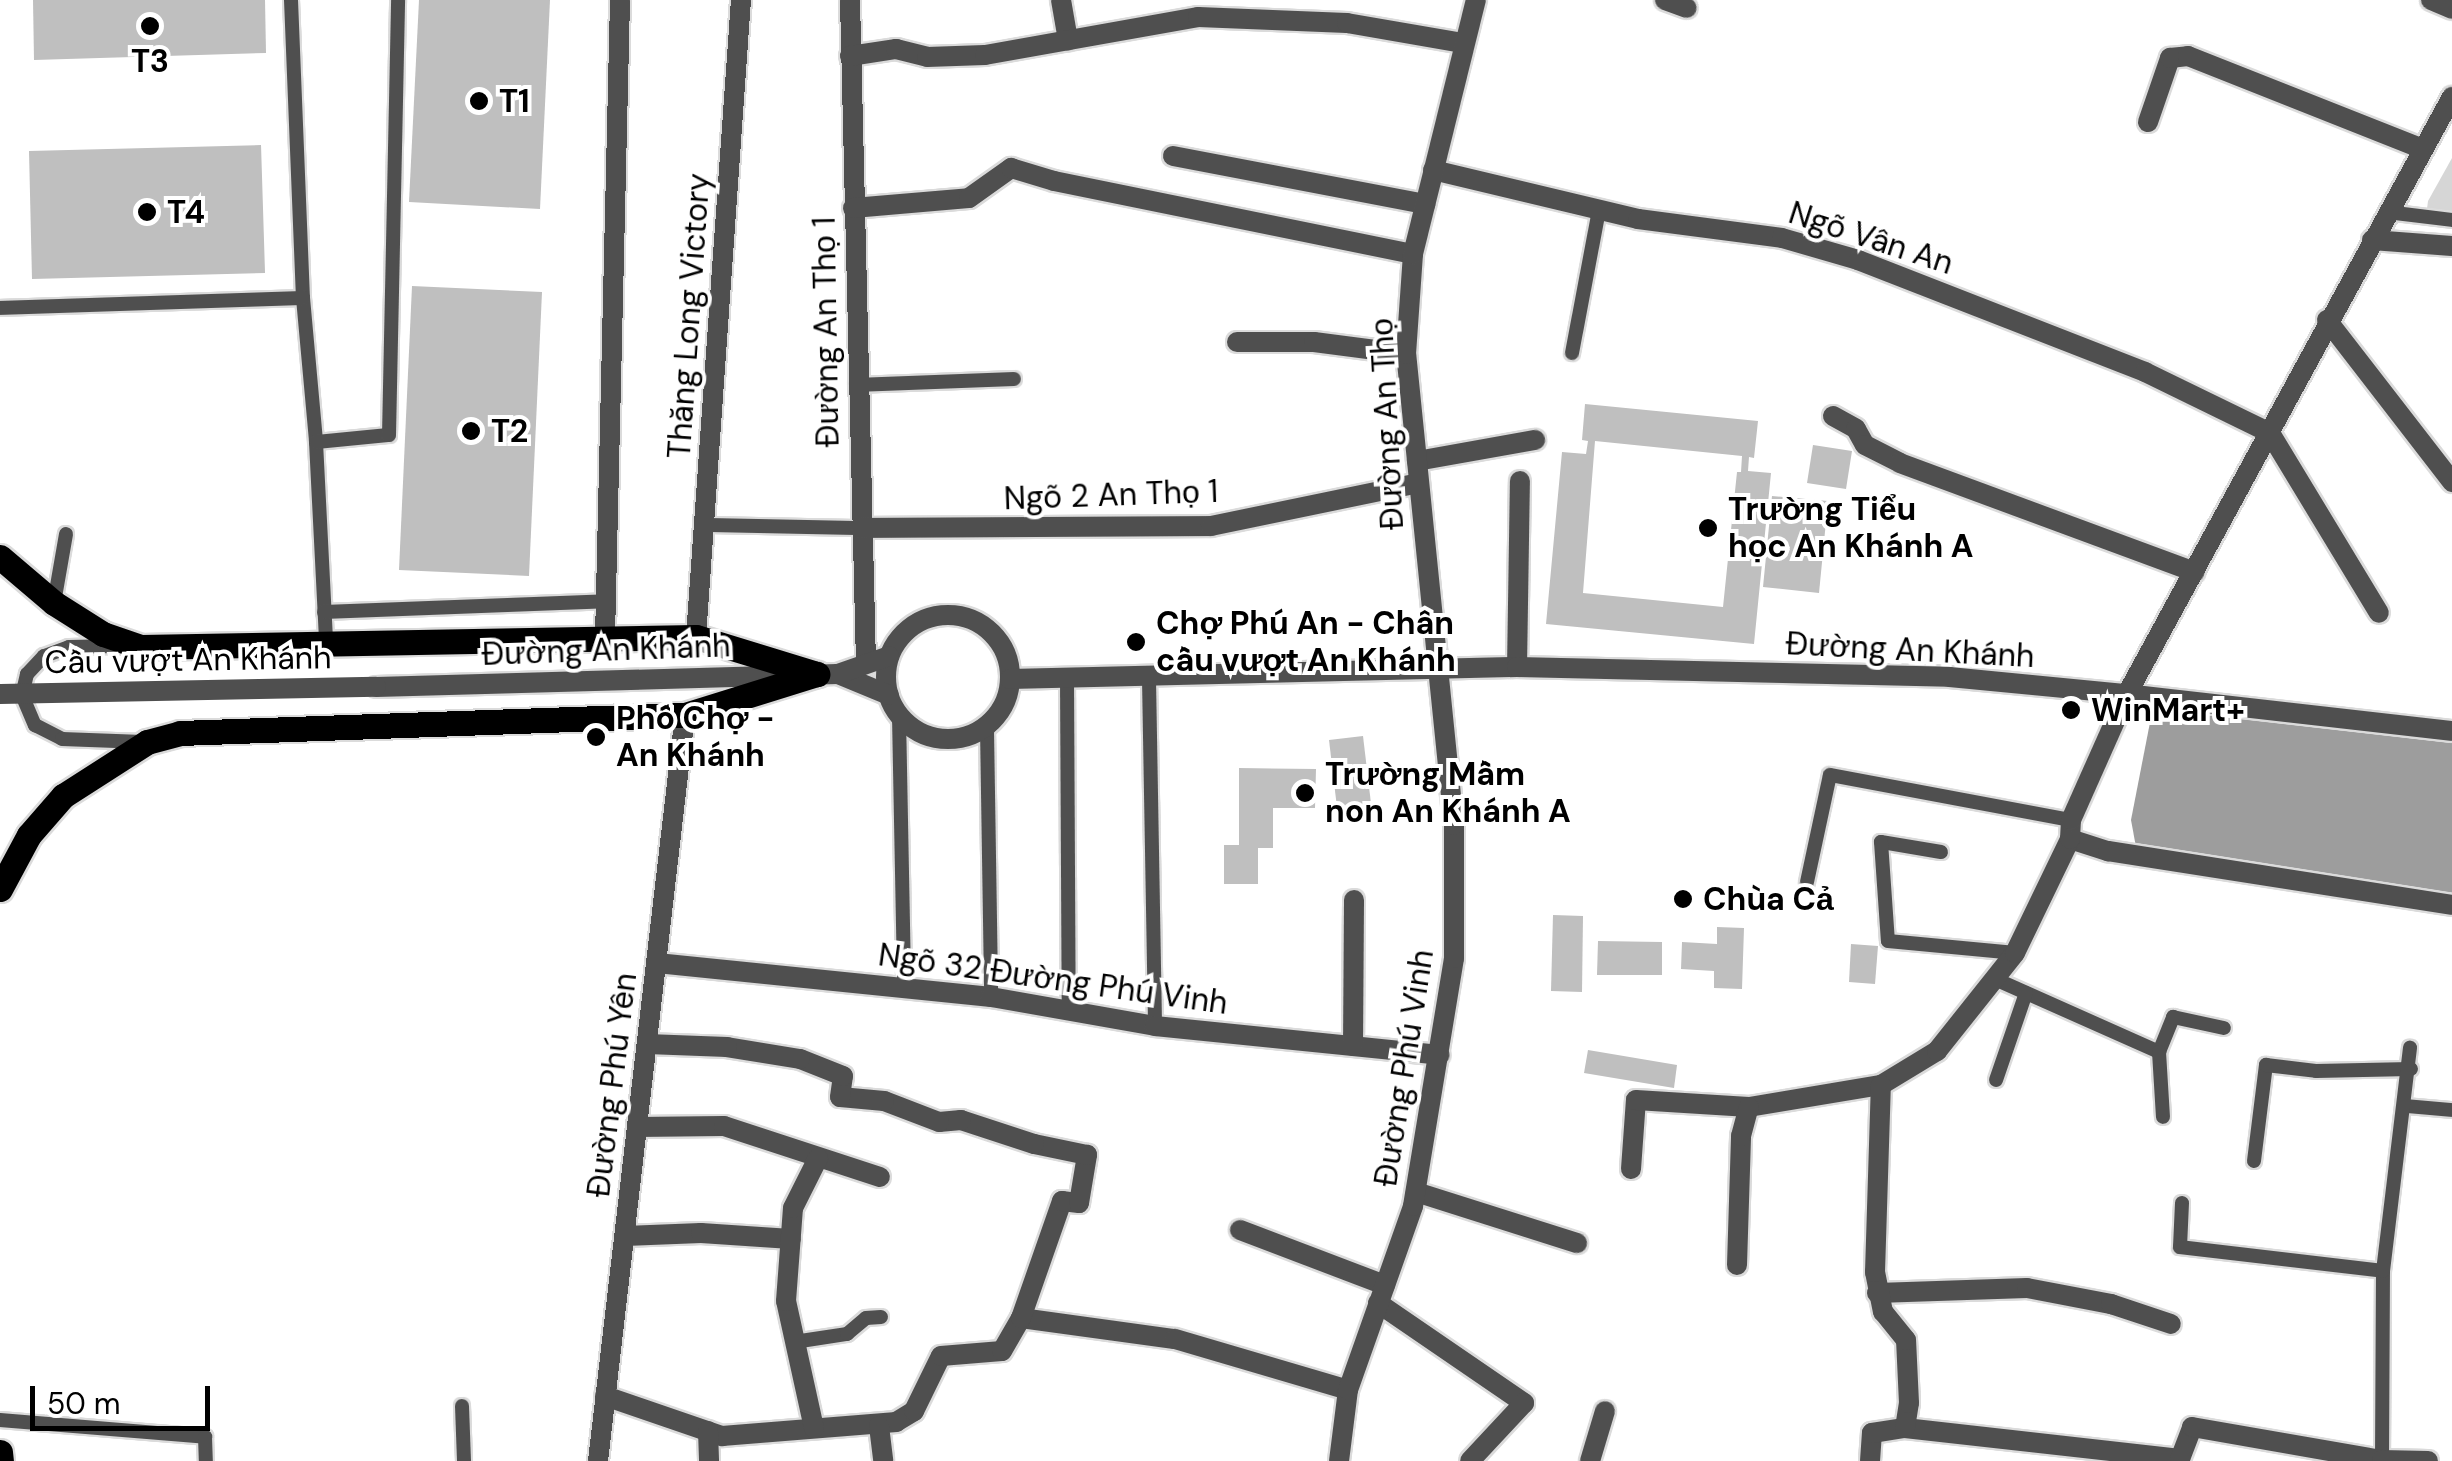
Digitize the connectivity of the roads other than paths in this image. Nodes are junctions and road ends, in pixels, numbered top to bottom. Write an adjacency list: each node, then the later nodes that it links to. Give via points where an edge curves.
1 (290, 0): 28 (lane)
2 (398, 0): 39 (lane, via 390,434)
3 (620, 0): 48 (street)
4 (742, 0): 43 (street, Thăng Long Victory)
5 (850, 0): 14 (street, Đường An Thọ 1)
6 (1061, 0): 12 (street)
7 (1476, 0): 13 (street, Đường An Thọ)
8 (1665, 0): 10 (street)
9 (2431, 0): 11 (street)
10 (1687, 8)
11 (2452, 9)
12 (1068, 40): 13 (street, via 1198,17 1348,22); 14 (street, via 986,55 927,57 896,49)
13 (1463, 43): 19 (street, Đường An Thọ)
14 (850, 56): 21 (street, Đường An Thọ 1)
15 (2452, 97): 17 (street)
16 (2148, 122): 17 (street, via 2170,58 2188,56)
17 (2423, 149): 23 (street)
18 (1173, 156): 20 (street)
19 (1432, 170): 20 (street, Đường An Thọ); 22 (street, Ngõ Vân An)
20 (1425, 204): 27 (street, Đường An Thọ)
21 (852, 208): 27 (street, via 969,198 1011,168); 35 (street, Đường An Thọ 1)
22 (1599, 210): 32 (lane); 37 (street, Ngõ Vân An, via 1782,238 1858,260 2146,372)
23 (2387, 212): 24 (lane); 25 (street)
24 (2452, 220)
25 (2372, 240): 26 (street); 30 (street)
26 (2452, 246)
27 (1413, 254): 33 (street, Đường An Thọ)
28 (302, 298): 29 (lane); 39 (lane)
29 (0, 308)
30 (2327, 320): 37 (street); 42 (street)
31 (1237, 342): 33 (street, via 1314,342)
32 (1572, 353)
33 (1406, 354): 40 (street, Đường An Thọ)
34 (1014, 379): 35 (lane)
35 (856, 385): 44 (street, Đường An Thọ 1)
36 (1832, 416): 47 (street, via 1856,428 1865,445 1900,463)
37 (2270, 434): 47 (street); 51 (street)
38 (1536, 440): 40 (street, Ngõ 2 An Thọ 1)
39 (316, 442): 50 (lane)
40 (1418, 472): 44 (street, Ngõ 2 An Thọ 1, via 1212,526); 59 (street, Đường An Thọ)
41 (1520, 482): 58 (street)
42 (2452, 482)
43 (704, 525): 44 (lane); 53 (street, Thăng Long Victory)
44 (862, 528): 57 (street, Đường An Thọ 1)
45 (66, 534): 49 (lane)
46 (0, 557): 49 (main road)
47 (2194, 572): 66 (street)
48 (606, 601): 50 (lane); 52 (street)
49 (54, 603): 55 (main road, via 103,634)
50 (324, 612): 54 (lane)
51 (2379, 613)
52 (605, 637): 53 (main road); 54 (main road)
53 (696, 637): 60 (main road)
54 (326, 641): 55 (main road)
55 (141, 647): 72 (lane, via 69,648 44,656 27,674 22,695 35,725 62,739)
56 (888, 656): 57 (street, Đường An Khánh); 61 (street, via 924,618 959,615 1002,644); 67 (street)
57 (866, 663): 60 (street, Đường An Khánh)
58 (1517, 667): 59 (street, Đường An Khánh); 66 (street, Đường An Khánh, via 1949,678)
59 (1440, 672): 63 (street, Đường An Khánh); 92 (street, Đường Phú Vinh, via 1454,825 1454,958)
60 (827, 674): 64 (street, Đường An Khánh); 67 (street, Đường An Khánh); 68 (main road)
61 (1010, 679): 62 (street, Đường An Khánh); 70 (street)
62 (1067, 679): 63 (street, Đường An Khánh); 85 (lane)
63 (1149, 679): 86 (lane)
64 (376, 687): 65 (street, Cầu vượt An Khánh, bridge)
65 (0, 694)
66 (2126, 694): 71 (street, Đường An Khánh); 73 (street)
67 (889, 695): 69 (street)
68 (685, 715): 72 (main road, via 180,733); 80 (street, Đường Phú Yên)
69 (899, 716): 70 (street, via 938,738); 82 (lane)
70 (987, 729): 84 (lane)
71 (2452, 730)
72 (148, 742): 76 (main road, via 63,796 29,835)
73 (2070, 830): 75 (lane, via 1830,775); 78 (street, via 2108,850); 79 (street)
74 (1941, 852): 79 (lane, via 1881,842 1888,941)
75 (1807, 882)
76 (0, 889)
77 (1354, 900): 89 (street)
78 (2452, 905)
79 (2014, 953): 81 (street)
80 (657, 962): 82 (street, Ngõ 32 Đường Phú Vinh); 88 (street, Đường Phú Yên)
81 (1995, 979): 83 (lane); 95 (street, via 1938,1051)
82 (904, 988): 84 (street, Ngõ 32 Đường Phú Vinh)
83 (2026, 993): 91 (lane); 94 (lane)
84 (991, 996): 85 (street, Ngõ 32 Đường Phú Vinh)
85 (1069, 1007): 86 (street, Ngõ 32 Đường Phú Vinh)
86 (1155, 1026): 89 (street, Ngõ 32 Đường Phú Vinh)
87 (2224, 1028): 91 (lane, via 2174,1016)
88 (647, 1044): 100 (street, Đường Phú Yên); 116 (street, via 727,1046 800,1058 843,1076 840,1096 884,1101 939,1122 960,1120 1087,1155 1079,1203 1062,1201)
89 (1352, 1046): 92 (street, Ngõ 32 Đường Phú Vinh)
90 (2410, 1048): 93 (lane)
91 (2159, 1052): 99 (lane)
92 (1440, 1055): 105 (street, Đường Phú Vinh)
93 (2411, 1069): 96 (lane); 102 (lane, via 2266,1065)
94 (1996, 1080)
95 (1882, 1085): 97 (street); 113 (street)
96 (2406, 1106): 98 (lane); 112 (lane)
97 (1749, 1107): 103 (street, via 1636,1100); 111 (street, via 1741,1136)
98 (2452, 1110)
99 (2163, 1116)
100 (637, 1127): 101 (street, via 724,1126); 108 (street, Đường Phú Yên)
101 (818, 1158): 104 (street); 109 (street, via 794,1208)
102 (2254, 1162)
103 (1631, 1169)
104 (880, 1177)
105 (1416, 1192): 110 (street); 114 (street, Đường Phú Vinh)
106 (2182, 1203): 112 (lane, via 2180,1247)
107 (1240, 1230): 114 (street)
108 (624, 1236): 109 (street); 120 (street, Đường Phú Yên)
109 (791, 1239): 118 (street, via 786,1302)
110 (1576, 1243)
111 (1737, 1266)
112 (2383, 1270): 129 (lane)
113 (1877, 1293): 117 (street, via 2027,1288); 126 (street, via 1906,1340)
114 (1381, 1294): 119 (street, Đường Phú Vinh); 137 (street, via 1524,1402)
115 (881, 1318): 118 (lane, via 866,1318 848,1334)
116 (1021, 1318): 119 (street, via 1176,1339); 124 (street, via 995,1355 942,1356 914,1411)
117 (2171, 1324)
118 (794, 1342): 125 (street)
119 (1348, 1390): 136 (street, Đường Phú Vinh)
120 (606, 1396): 127 (street); 133 (street, Đường Phú Yên)
121 (462, 1406): 132 (lane)
122 (1605, 1410): 138 (street)
123 (0, 1420): 131 (lane, via 206,1437)
124 (879, 1426): 125 (street); 135 (street)
125 (814, 1428): 127 (street, via 722,1436)
126 (1905, 1428): 129 (street, via 2180,1459 2192,1427); 139 (street, via 1874,1431)
127 (708, 1431): 134 (street)
128 (0, 1452): 130 (main road)
129 (2382, 1460): 140 (street)
130 (2, 1461)
131 (206, 1461)
132 (464, 1461)
133 (598, 1461)
134 (709, 1461)
135 (883, 1461)
136 (1339, 1461)
137 (1470, 1461)
138 (1590, 1461)
139 (1870, 1461)
140 (2428, 1461)

